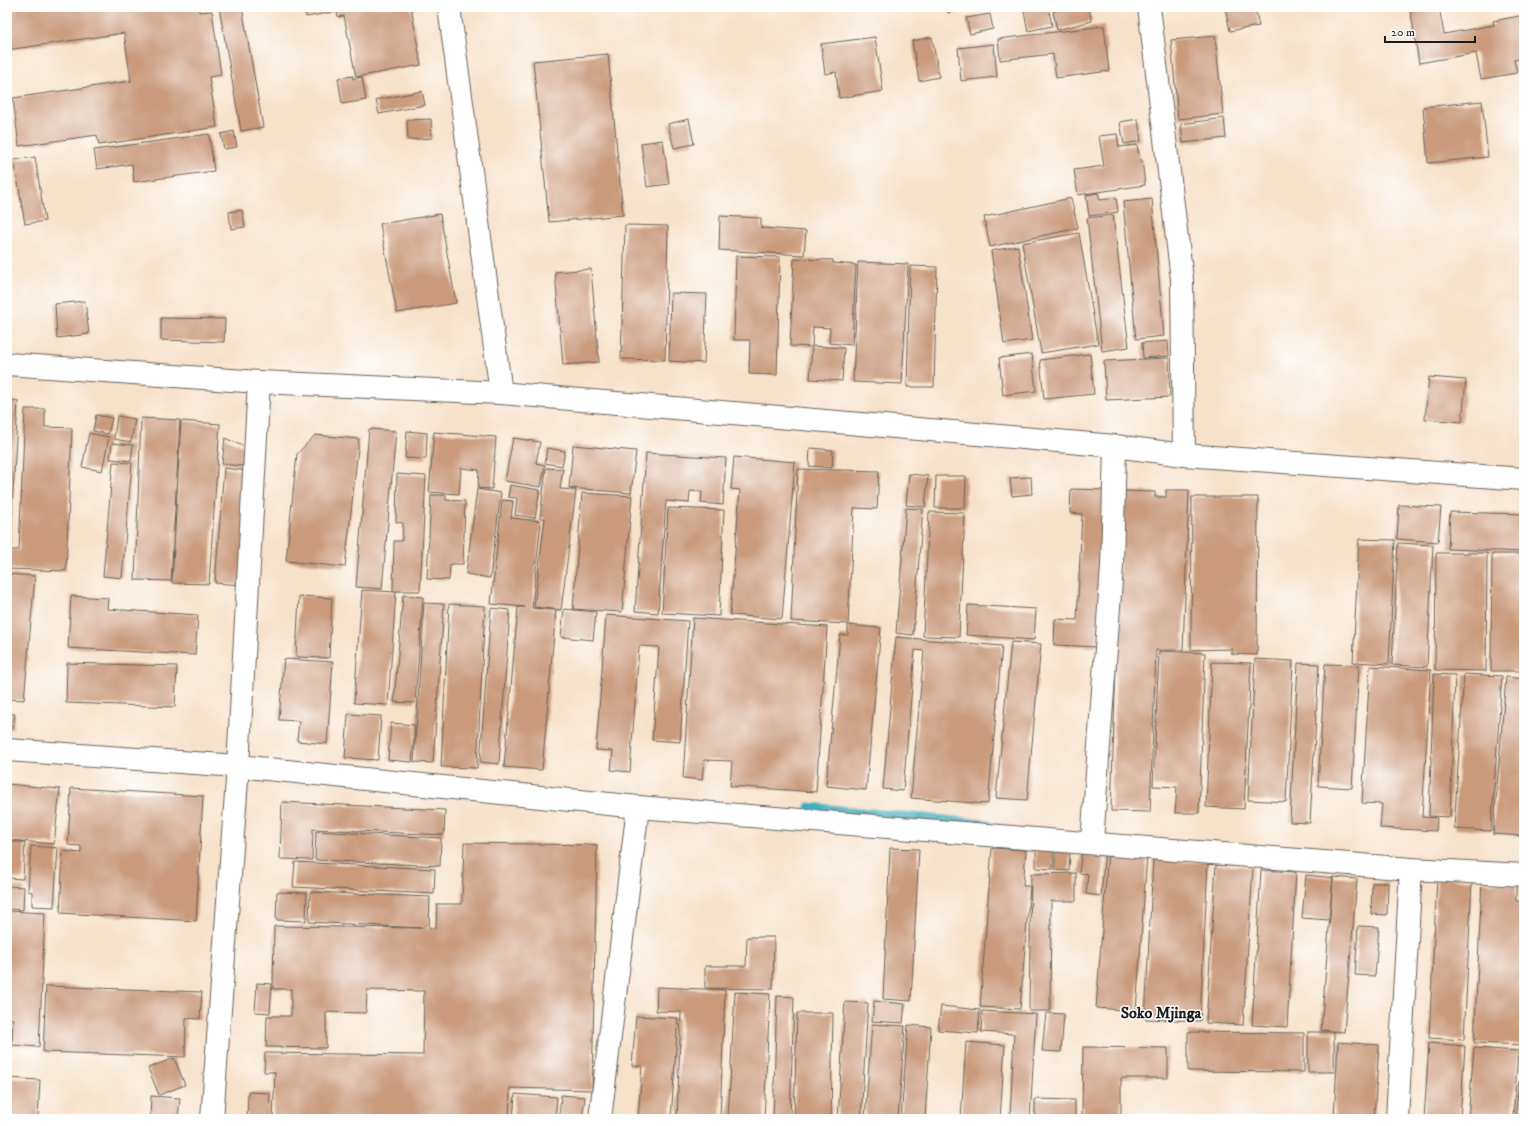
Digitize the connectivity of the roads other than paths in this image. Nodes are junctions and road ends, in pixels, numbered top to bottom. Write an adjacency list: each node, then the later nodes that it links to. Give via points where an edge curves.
1 (449, 7): 5 (street)
2 (1149, 7): 7 (street, via 1182,279)
3 (7, 364): 4 (street)
4 (259, 382): 5 (street); 10 (street)
5 (501, 393): 6 (street)
6 (1115, 446): 7 (street); 12 (street, via 1112,566)
7 (1184, 455): 8 (street)
8 (1524, 479)
9 (7, 750): 10 (street)
10 (238, 766): 11 (street); 15 (street)
11 (638, 807): 12 (street); 16 (street)
12 (1092, 842): 13 (street)
13 (1411, 869): 14 (street); 17 (street)
14 (1524, 875)
15 (212, 1119)
16 (600, 1119)
17 (1397, 1119)

